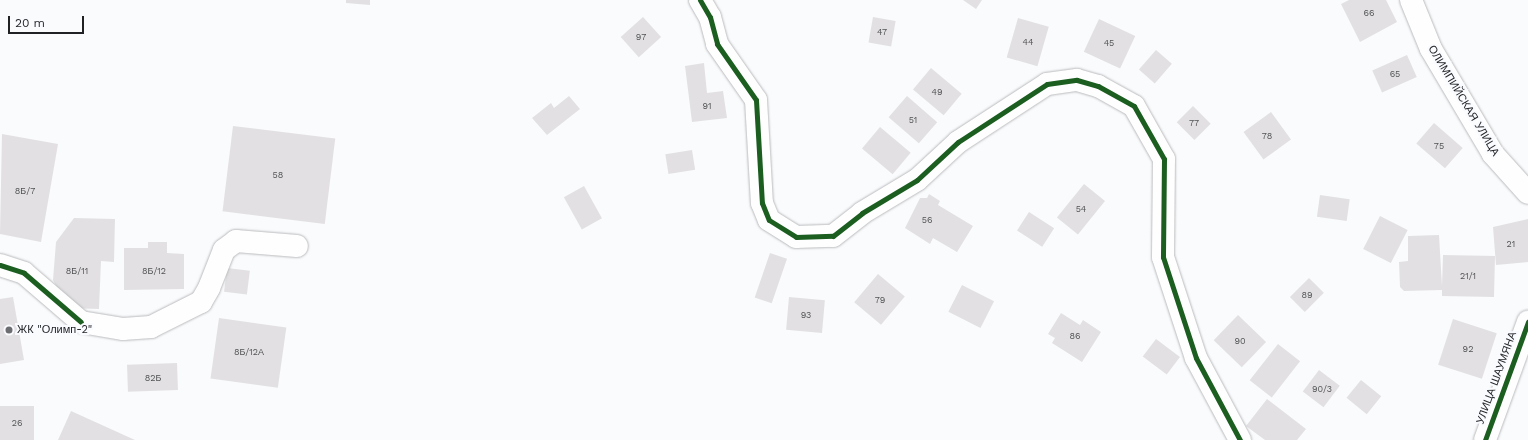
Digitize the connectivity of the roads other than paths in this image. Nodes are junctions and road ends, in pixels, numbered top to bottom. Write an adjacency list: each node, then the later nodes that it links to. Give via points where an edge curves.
1 (700, 0): 7 (street, via 710,17 717,44 756,100 762,202 769,220 796,237 833,236 862,213 917,180 958,142 1047,84 1077,80 1098,86 1134,106 1164,159 1163,257 1196,358)
2 (1411, 0): 3 (street, ОЛИМПИЙСКАЯ УЛИЦА, via 1431,49 1493,154)
3 (1528, 193)
4 (297, 246): 5 (street, via 236,241 224,250 209,288 200,302 151,327 123,329 81,322 24,273)
5 (0, 265)
6 (1528, 322): 8 (street, УЛИЦА ШАУМЯНА)
7 (1240, 440)
8 (1486, 440)

